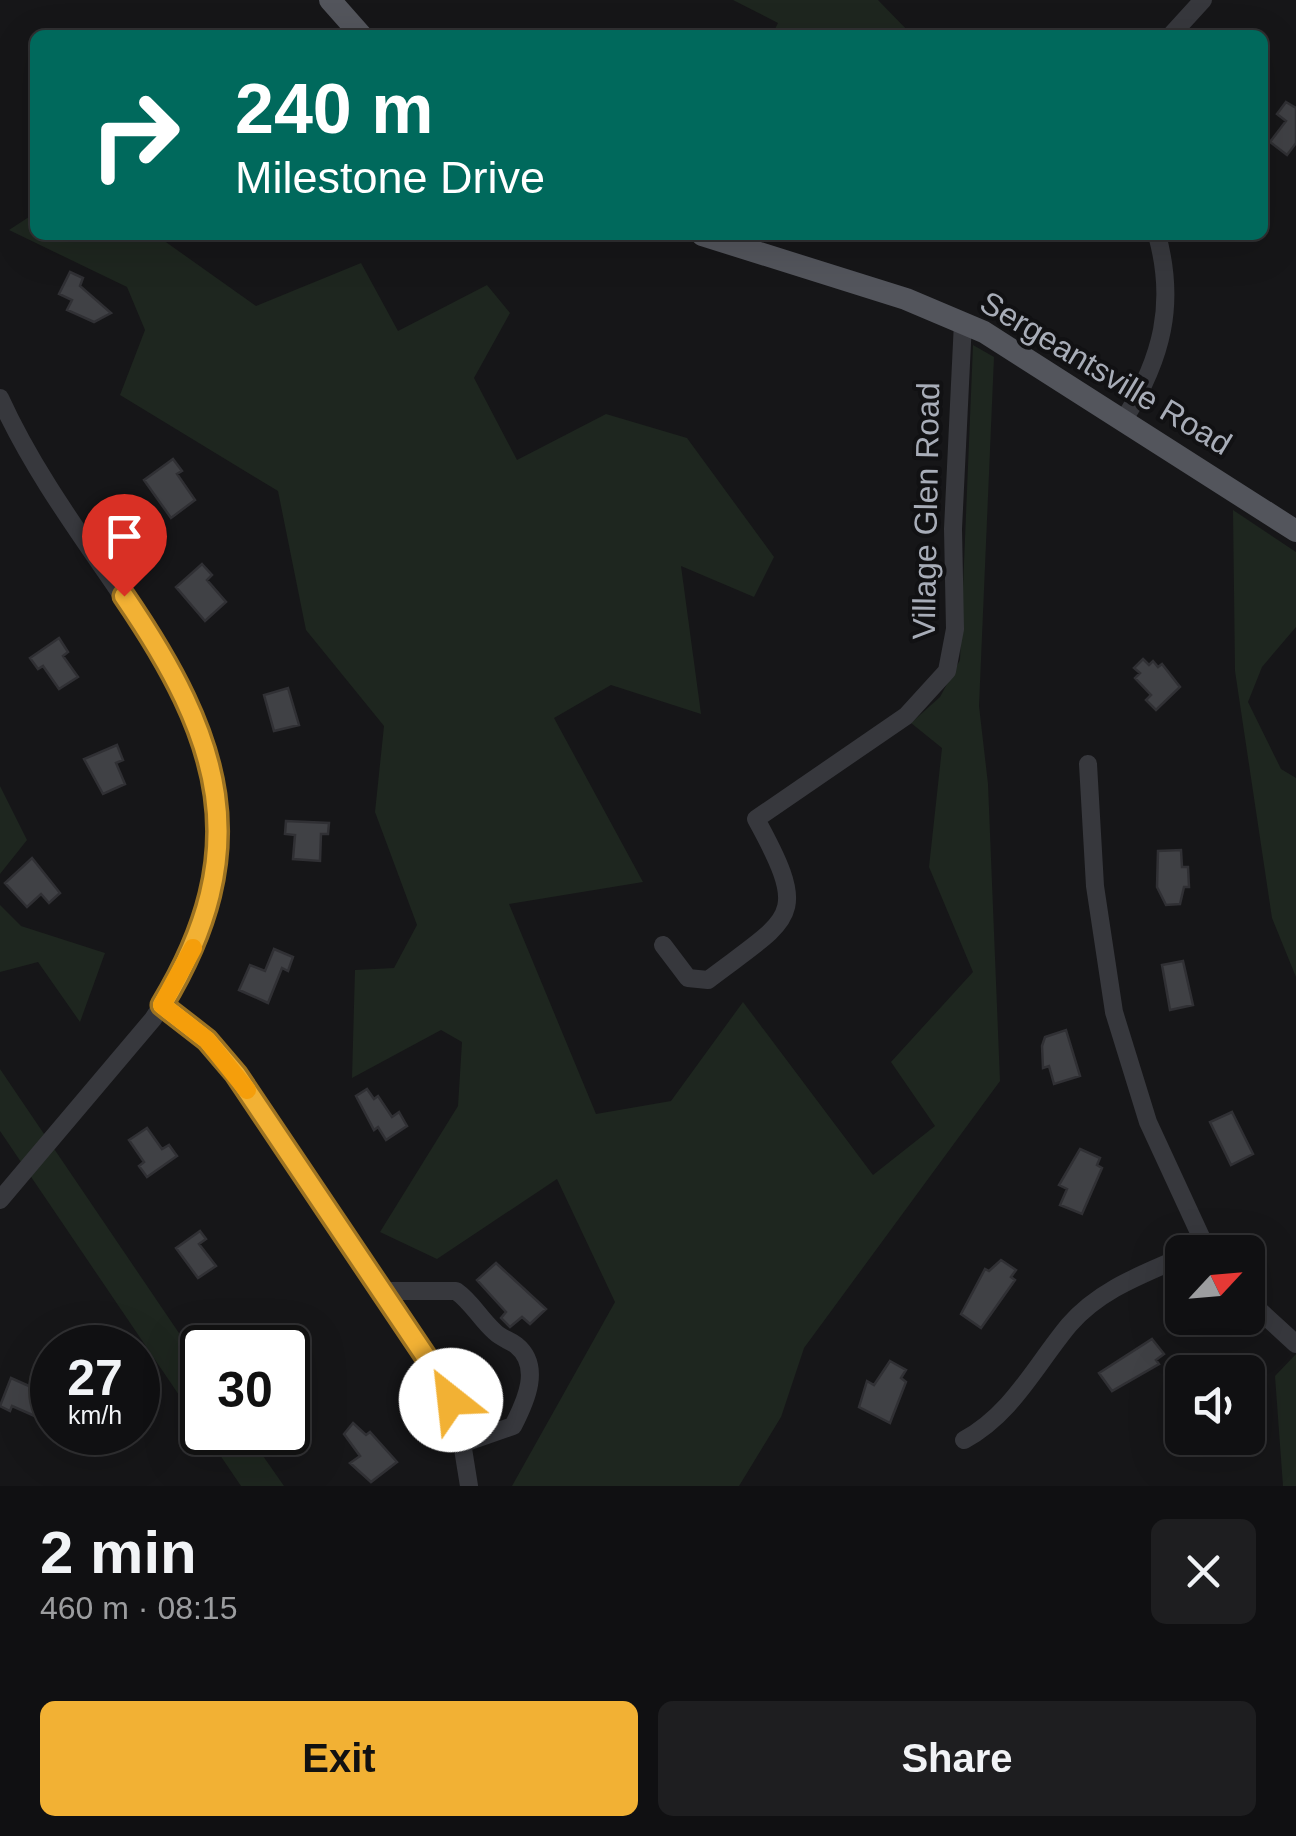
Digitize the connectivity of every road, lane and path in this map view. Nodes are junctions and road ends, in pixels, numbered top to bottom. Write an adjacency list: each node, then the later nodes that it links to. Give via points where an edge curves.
1 (330, 0): 3 (main road)
2 (1202, 0): 4 (street)
3 (357, 30)
4 (1175, 30)
5 (718, 240): 7 (main road, Sergeantsville Road)
6 (1157, 240): 9 (street, via 1167,282 1165,329 1150,375)
7 (963, 322): 9 (main road, Sergeantsville Road); 12 (street, Village Glen Road, via 955,628 947,671 906,716 756,819 788,885 788,905 775,927 708,980 688,978)
8 (0, 398): 13 (street, via 34,464 174,674 208,759 218,828 211,892 198,935)
9 (1125, 418): 10 (main road, Sergeantsville Road)
10 (1296, 531)
11 (1088, 764): 15 (street, via 1094,886 1114,1012 1148,1122)
12 (663, 945)
13 (162, 1005): 14 (street); 17 (street, via 207,1040 236,1074)
14 (0, 1200)
15 (1194, 1235)
16 (1165, 1264): 20 (street, via 1107,1291 1071,1323 1010,1404)
17 (383, 1292): 21 (street, via 440,1380); 21 (street, via 456,1291 528,1358 524,1405 513,1426)
18 (1265, 1316): 19 (street)
19 (1296, 1344)
20 (964, 1440)
21 (464, 1443): 22 (street)
22 (468, 1486)

